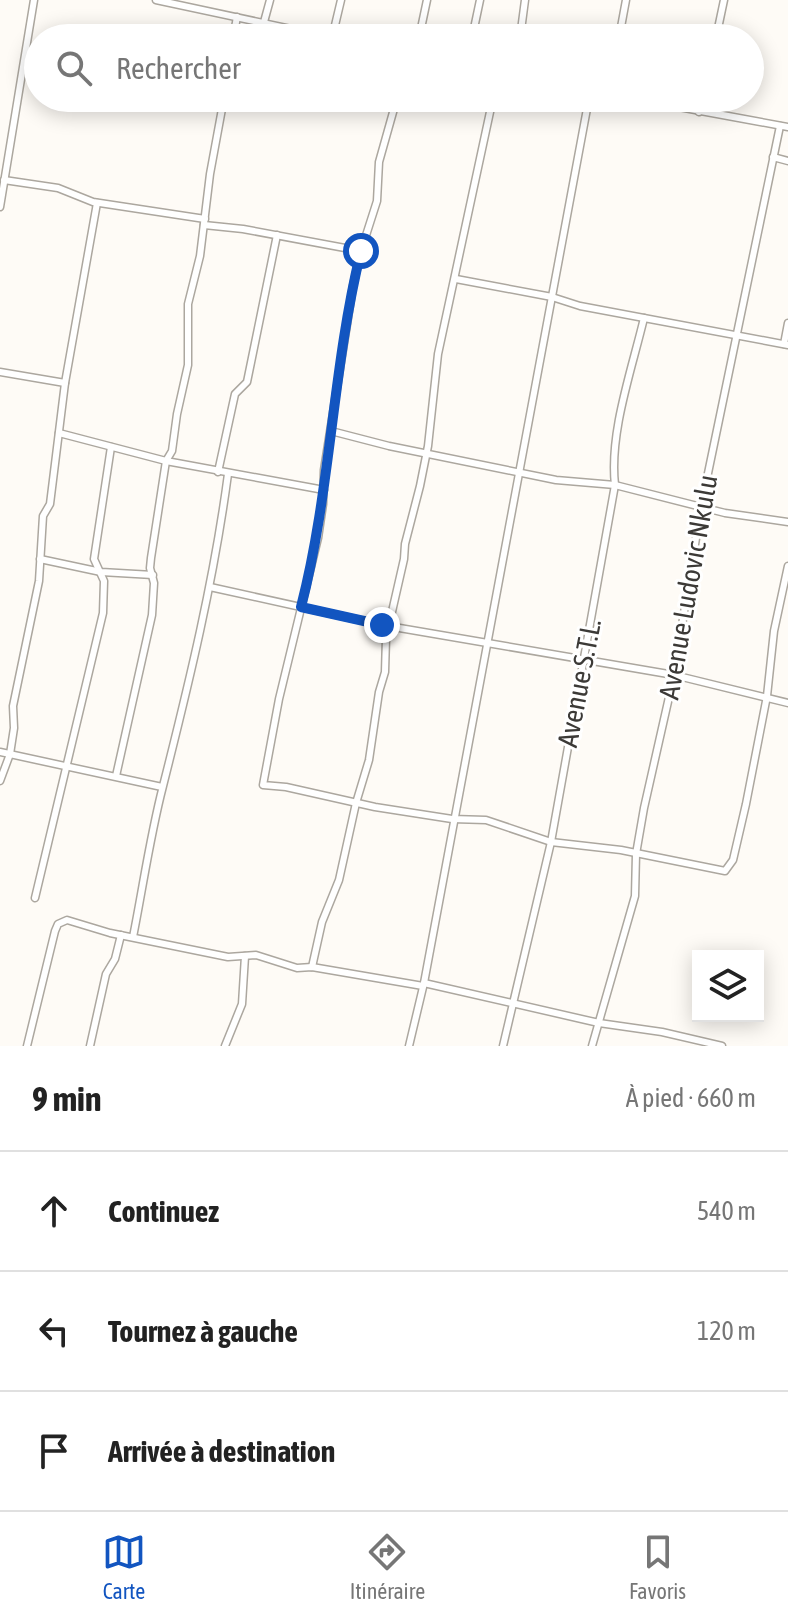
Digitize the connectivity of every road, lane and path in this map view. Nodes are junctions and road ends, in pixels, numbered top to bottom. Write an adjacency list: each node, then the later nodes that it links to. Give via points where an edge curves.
1 (34, 0): 14 (street)
2 (156, 0): 11 (street)
3 (197, 0): 11 (street)
4 (270, 0): 13 (street)
5 (341, 0): 17 (street)
6 (427, 0): 18 (street)
7 (480, 0): 19 (street)
8 (525, 0): 20 (street)
9 (626, 0): 21 (street)
10 (724, 0): 22 (street)
11 (202, 10): 12 (street)
12 (237, 17): 13 (street); 15 (street)
13 (264, 22): 16 (street)
14 (30, 24)
15 (236, 24)
16 (273, 24)
17 (336, 24)
18 (422, 24)
19 (475, 24)
20 (522, 24)
21 (622, 24)
22 (719, 24)
23 (24, 56): 32 (street)
24 (222, 112): 35 (street)
25 (393, 112): 37 (street, via 379,162 377,201)
26 (490, 112): 38 (street)
27 (586, 112): 39 (street)
28 (699, 112): 29 (street)
29 (784, 126): 30 (street, Avenue Ludovic Nkulu)
30 (773, 157): 31 (street); 42 (street, Avenue Ludovic Nkulu)
31 (788, 161)
32 (2, 180): 33 (street, via 58,188); 34 (street)
33 (97, 203): 35 (street); 45 (street)
34 (0, 207)
35 (204, 222): 36 (street); 50 (street, via 188,304 188,365)
36 (277, 235): 37 (street); 51 (street, via 247,382 235,394)
37 (361, 251): 46 (street)
38 (456, 279): 39 (street); 49 (street, via 438,354)
39 (552, 297): 40 (street); 52 (street)
40 (644, 318): 42 (street); 54 (street, Avenue S.T.L., via 616,438)
41 (788, 323): 43 (street)
42 (736, 336): 43 (street); 56 (street, Avenue Ludovic Nkulu)
43 (786, 344)
44 (0, 372): 45 (street)
45 (65, 383): 47 (street)
46 (331, 431): 49 (street); 55 (street)
47 (59, 433): 48 (street); 58 (street)
48 (111, 447): 50 (street); 60 (street, via 94,559)
49 (426, 454): 52 (street); 64 (street)
50 (166, 461): 51 (street); 61 (street)
51 (218, 472): 53 (street)
52 (518, 473): 54 (street); 65 (street)
53 (228, 474): 55 (street); 62 (street)
54 (615, 485): 56 (street); 66 (street, Avenue S.T.L.)
55 (324, 490): 63 (street)
56 (701, 507): 57 (street); 67 (street, Avenue Ludovic Nkulu)
57 (788, 522)
58 (40, 559): 60 (street); 71 (street, via 13,706)
59 (788, 566): 68 (street)
60 (101, 572): 61 (street); 72 (street, via 103,613)
61 (153, 575): 73 (street, via 152,615)
62 (210, 587): 63 (street); 75 (street)
63 (301, 607): 64 (street); 76 (street, via 263,785)
64 (390, 626): 65 (street); 76 (street, via 369,760)
65 (486, 642): 66 (street); 77 (street)
66 (583, 658): 67 (street); 78 (street, Avenue S.T.L.)
67 (674, 675): 68 (street); 79 (street, Avenue Ludovic Nkulu)
68 (767, 696): 69 (street); 79 (street, via 733,860 725,871)
69 (788, 703)
70 (0, 752): 71 (street)
71 (10, 754): 72 (street); 74 (street)
72 (69, 766): 73 (street); 80 (street)
73 (116, 776): 75 (street)
74 (0, 781)
75 (162, 787): 82 (street)
76 (356, 803): 77 (street); 84 (street)
77 (452, 819): 78 (street, via 486,820); 85 (street)
78 (551, 842): 79 (street); 86 (street, Avenue S.T.L.)
79 (636, 854): 87 (street, Avenue Ludovic Nkulu, via 635,896)
80 (35, 898)
81 (121, 935): 82 (street); 89 (street, via 67,920 58,924); 90 (street)
82 (133, 937): 83 (street)
83 (245, 956): 84 (street); 91 (street, via 242,1004)
84 (312, 967): 85 (street)
85 (423, 985): 86 (street); 92 (street)
86 (512, 1003): 87 (street); 93 (street, Avenue S.T.L.)
87 (599, 1023): 88 (street); 94 (street, Avenue Ludovic Nkulu)
88 (698, 1043): 95 (street)
89 (27, 1046)
90 (90, 1046)
91 (225, 1046)
92 (409, 1046)
93 (503, 1046)
94 (592, 1046)
95 (722, 1046)

